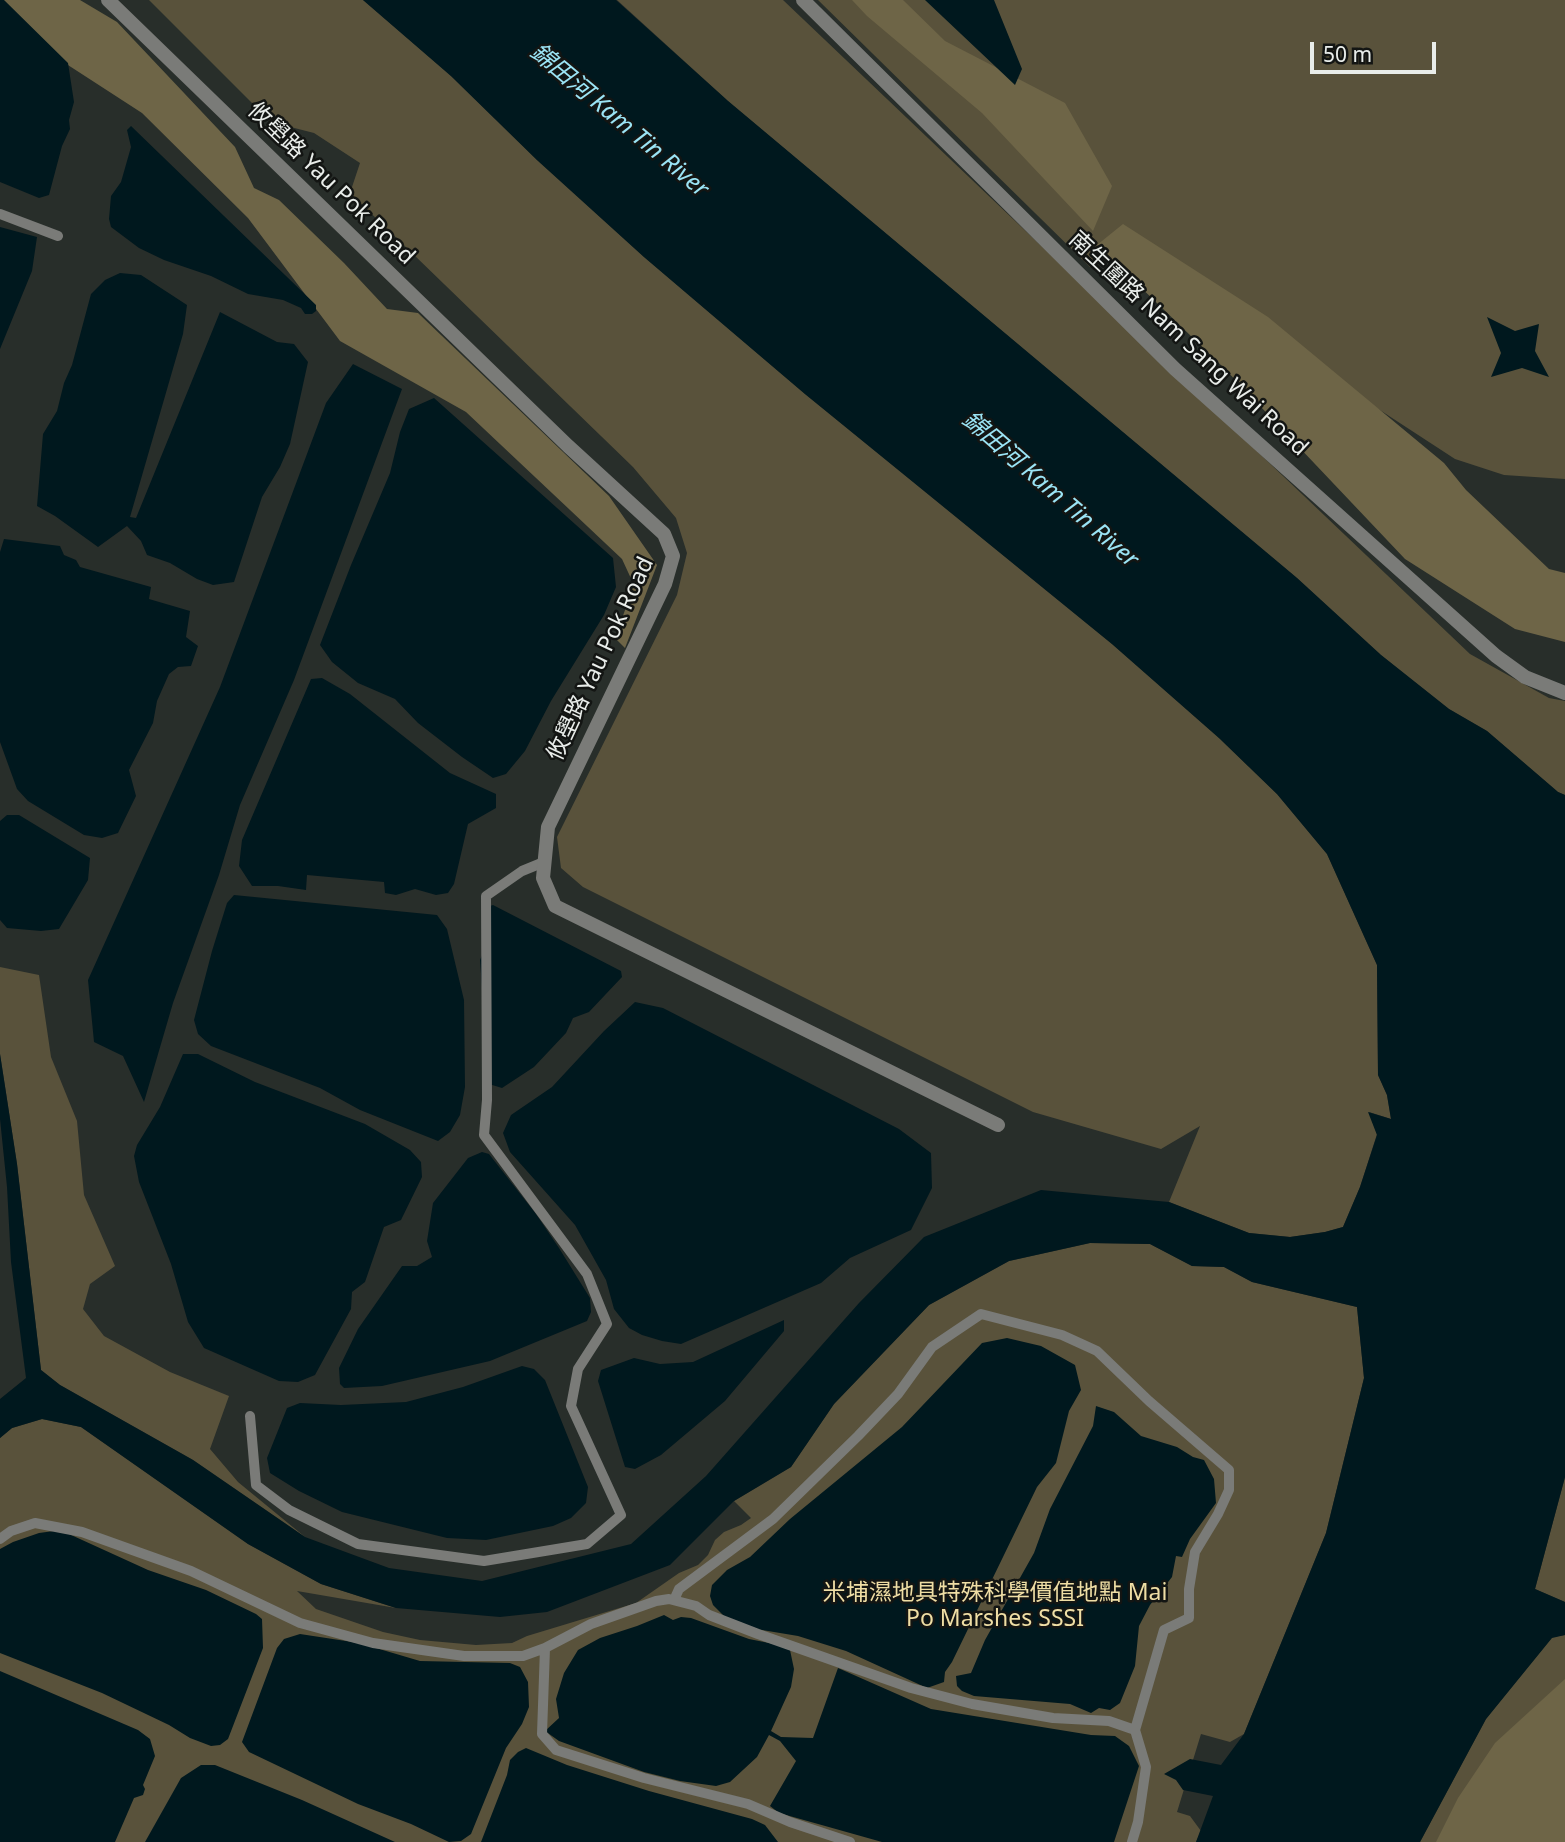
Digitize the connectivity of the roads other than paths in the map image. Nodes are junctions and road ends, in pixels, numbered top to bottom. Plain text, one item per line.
1 (108, 0) edge
2 (803, 0) edge
3 (0, 215) edge
4 (58, 236) dead end
5 (1565, 693) edge
6 (544, 862) junction
7 (998, 1125) dead end
8 (250, 1416) dead end
9 (0, 1539) edge
10 (674, 1600) junction
11 (545, 1648) junction
12 (1135, 1730) junction
13 (850, 1842) edge
14 (1132, 1842) edge

1 - 6 street, 攸壆路 Yau Pok Road
2 - 5 street, 南生圍路 Nam Sang Wai Road
3 - 4 lane
6 - 7 street, 攸壆路 Yau Pok Road
6 - 8 lane
9 - 11 lane
10 - 11 lane
10 - 12 lane
10 - 12 lane
11 - 13 lane
12 - 14 lane

